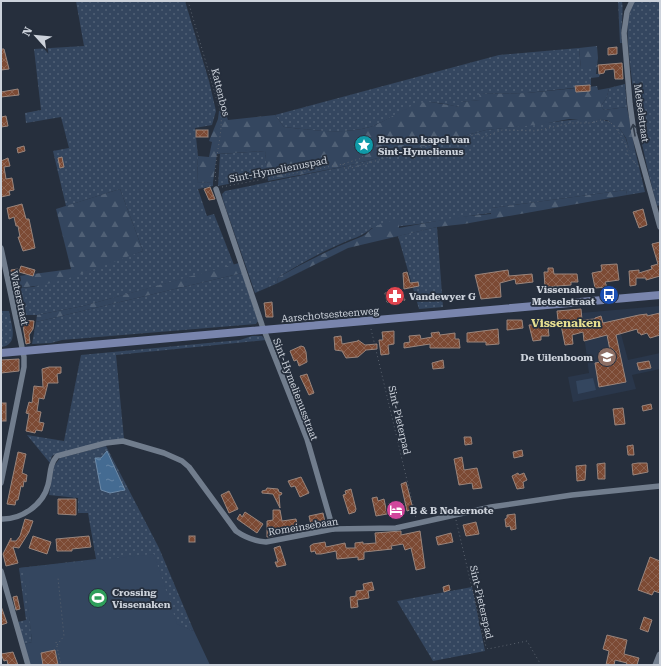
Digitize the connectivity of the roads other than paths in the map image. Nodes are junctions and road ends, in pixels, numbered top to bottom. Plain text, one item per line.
1 (632, 1) edge
2 (216, 189) road end
3 (660, 227) edge
4 (1, 248) edge
5 (660, 295) edge
6 (264, 330) junction
7 (22, 351) junction
8 (1, 353) edge
9 (1, 483) edge
10 (660, 486) edge
11 (1, 519) edge
12 (333, 529) junction
13 (1, 571) edge
14 (660, 655) edge
15 (28, 665) edge
16 (656, 665) edge

3 -> 1 street, Metselstraat
2 - 6 street, Sint-Hymelienusstraat
4 - 7 street, Waterstraat
5 - 6 main road, Aarschotsesteenweg
6 - 7 main road, Aarschotsesteenweg
6 - 12 street, Sint-Hymelienusstraat
7 - 8 main road, Aarschotsesteenweg
7 - 9 street, Waterstraat
10 - 12 street, Romeinsebaan
11 - 12 street, Romeinsebaan
13 - 15 street
14 - 16 street

